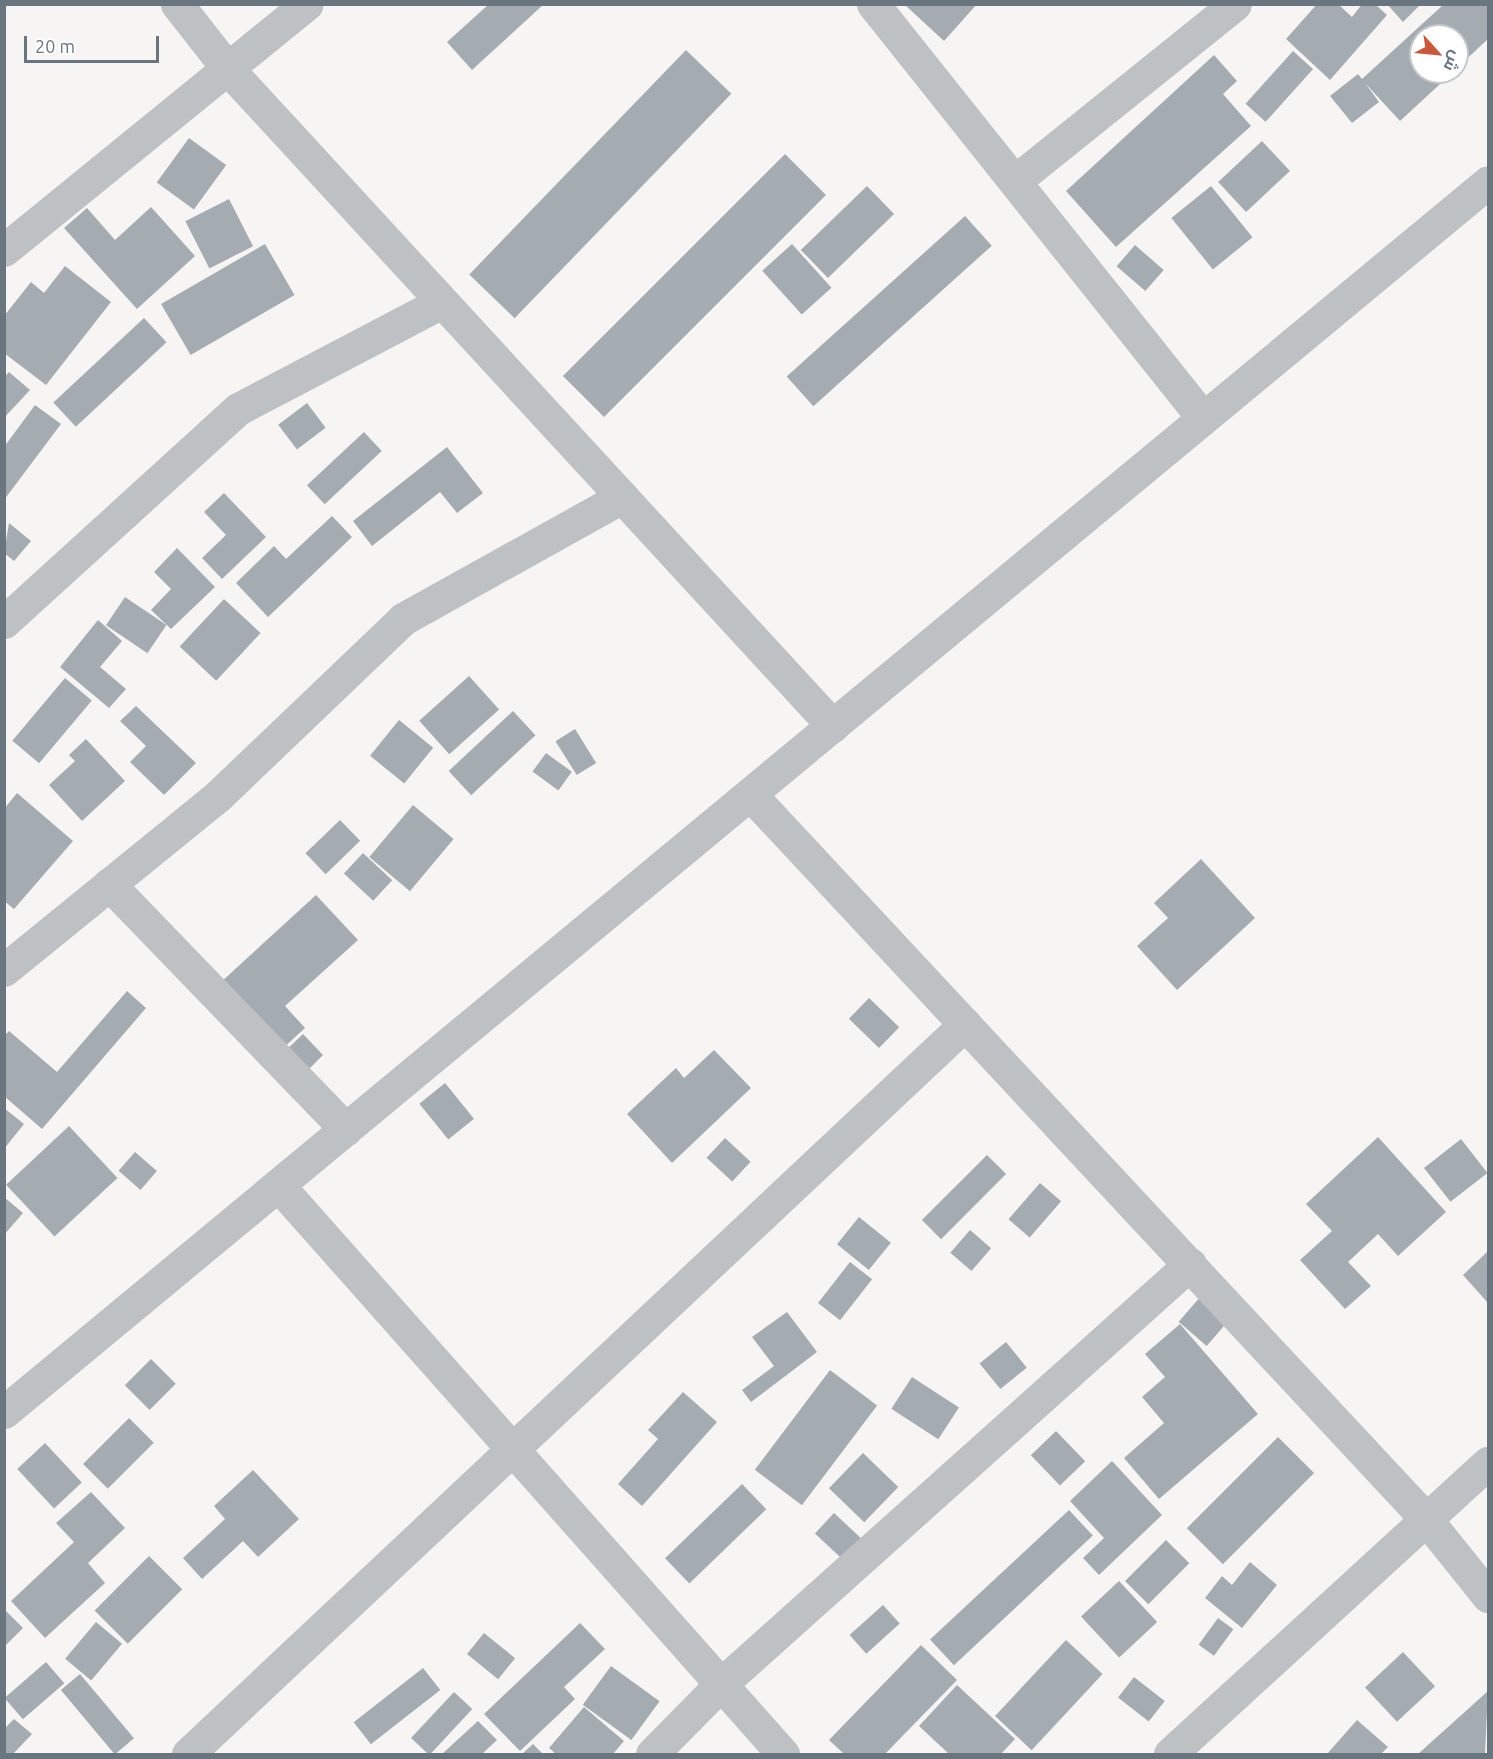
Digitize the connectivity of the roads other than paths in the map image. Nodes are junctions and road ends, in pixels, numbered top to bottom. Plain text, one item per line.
1 (177, 4) edge
2 (307, 4) edge
3 (873, 4) edge
4 (1235, 4) edge
5 (228, 69) junction
6 (1015, 181) junction
7 (1488, 182) edge
8 (4, 250) edge
9 (442, 302) junction
10 (1203, 418) junction
11 (622, 497) junction
12 (4, 622) edge
13 (832, 726) junction
14 (750, 794) junction
15 (109, 884) junction
16 (4, 970) edge
17 (965, 1024) junction
18 (346, 1129) junction
19 (278, 1185) junction
20 (1190, 1264) junction
21 (4, 1412) edge
22 (509, 1452) junction
23 (1488, 1463) edge
24 (1426, 1519) junction
25 (1488, 1596) edge
26 (720, 1685) junction
27 (188, 1755) edge
28 (652, 1755) edge
29 (783, 1755) edge
30 (1170, 1755) edge

1 - 5 street
2 - 5 street
3 - 6 street
4 - 6 street
5 - 8 street
5 - 9 street
6 - 10 street
7 - 10 street
9 - 11 street
9 - 12 street
10 - 13 street
11 - 13 street
11 - 15 street
13 - 14 street
14 - 17 street
14 - 18 street
15 - 16 street
15 - 18 street
17 - 20 street
17 - 22 street
18 - 19 street
19 - 21 street
19 - 22 street
20 - 24 street
20 - 26 street
22 - 26 street
22 - 27 street
23 - 24 street
24 - 25 street
24 - 30 street
26 - 28 street
26 - 29 street

